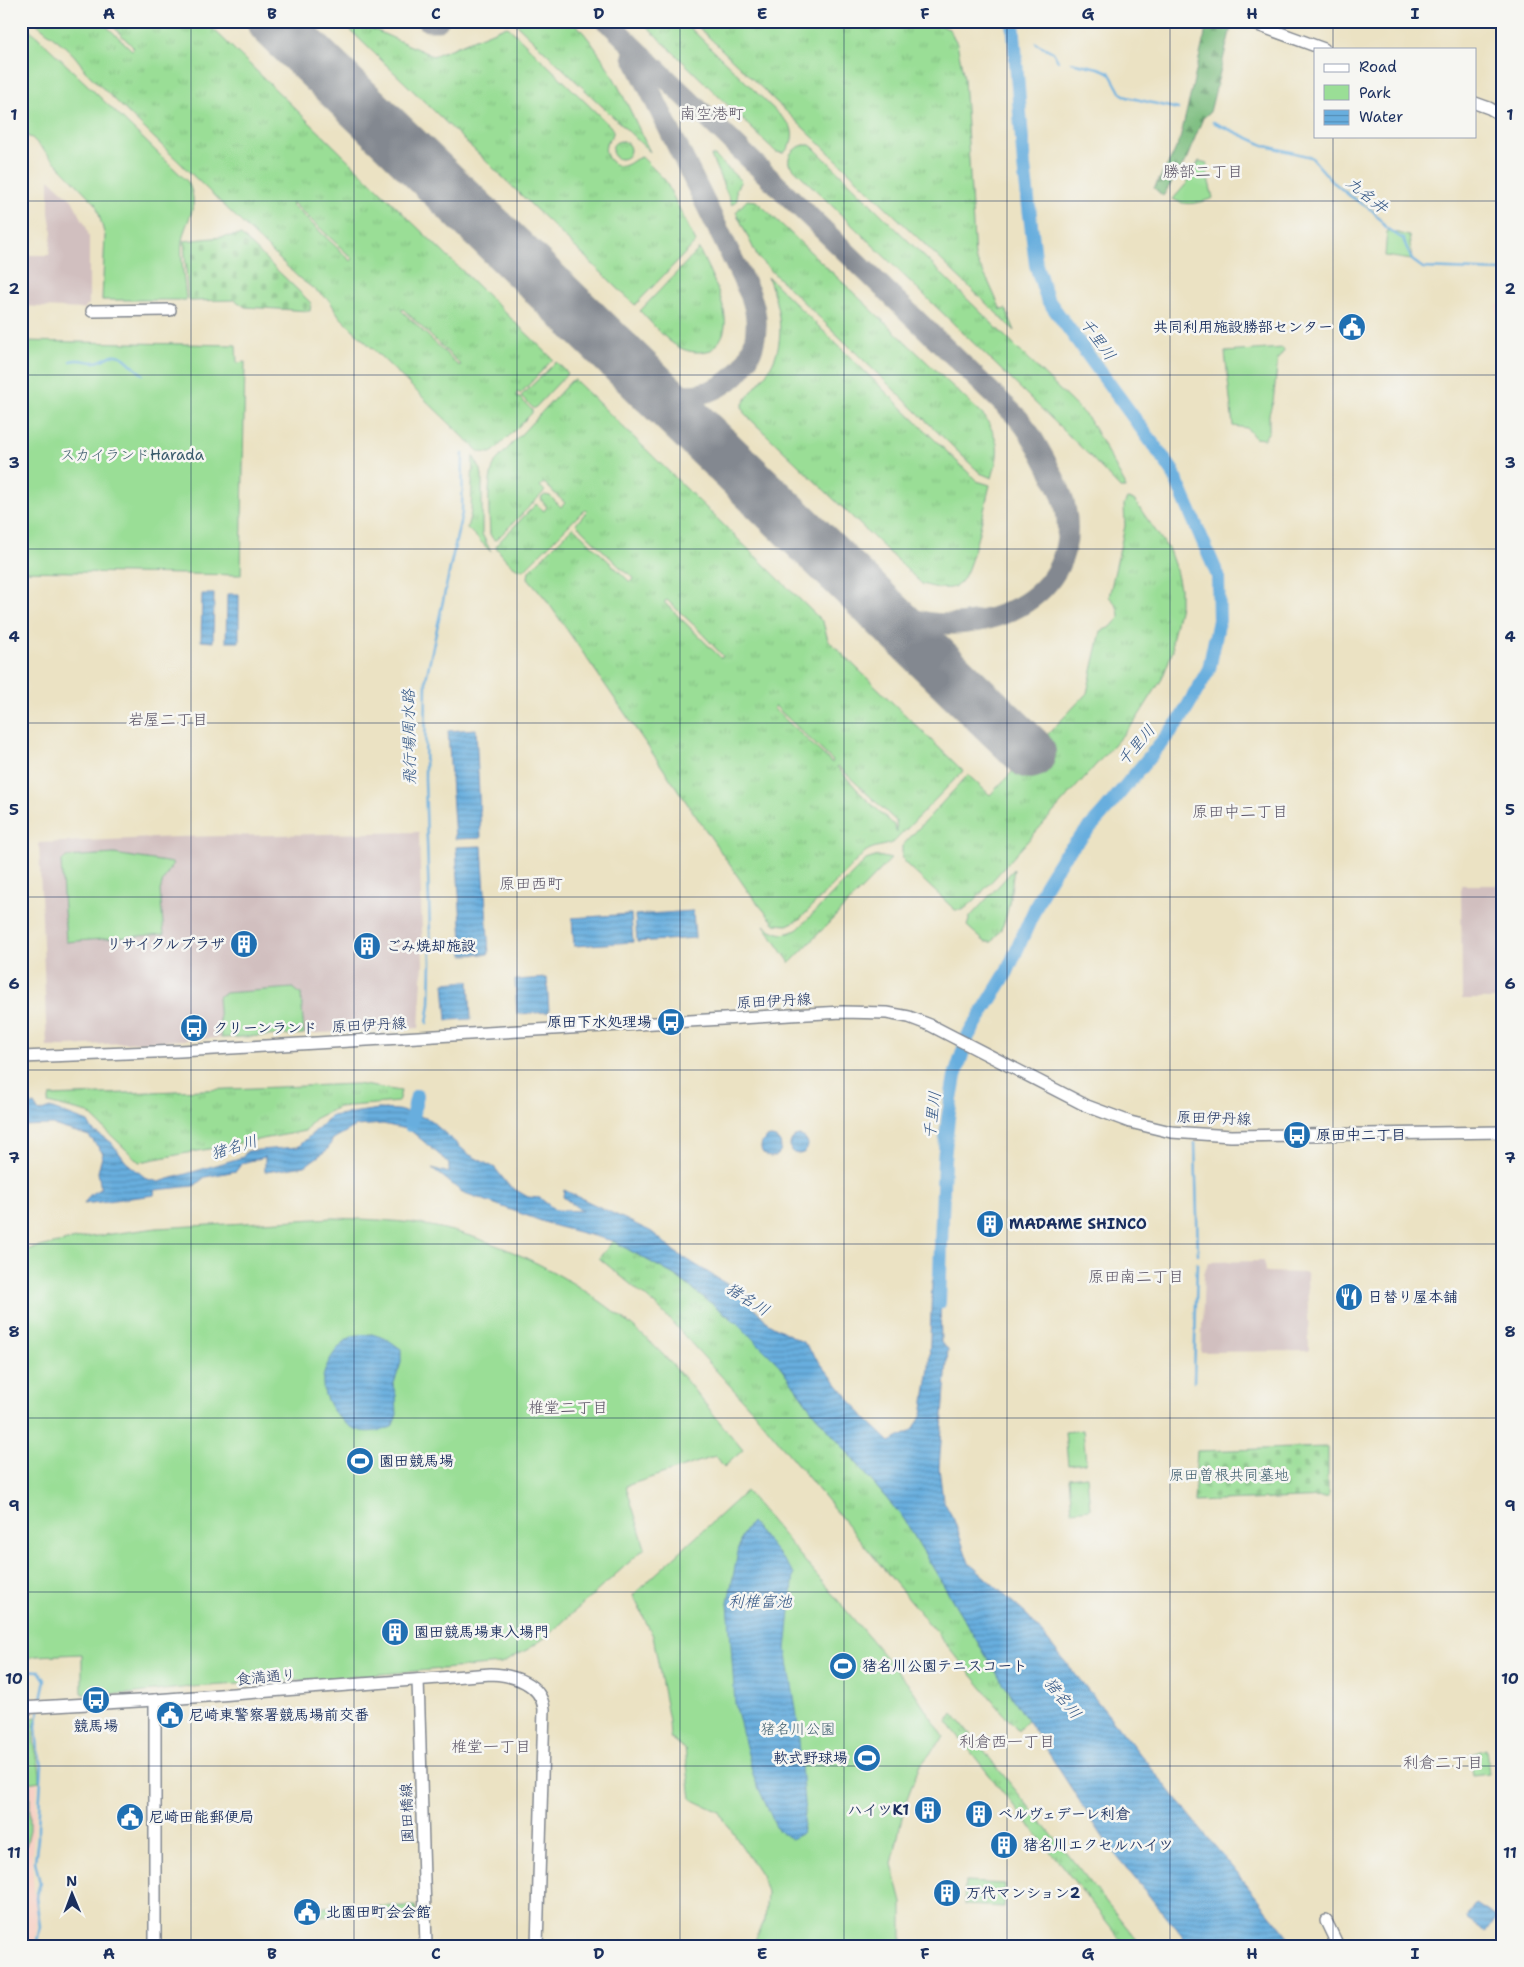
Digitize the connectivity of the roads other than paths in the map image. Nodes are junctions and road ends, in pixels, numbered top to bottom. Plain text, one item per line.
1 (1248, 21) edge
2 (1321, 48) edge
3 (1476, 103) edge
4 (1503, 116) edge
5 (170, 310) dead end
6 (92, 311) dead end
7 (24, 1057) edge
8 (1503, 1132) edge
9 (418, 1680) junction
10 (155, 1700) junction
11 (21, 1708) edge
12 (1326, 1920) dead end
13 (156, 1946) edge
14 (426, 1946) edge
15 (537, 1946) edge
16 (1338, 1946) edge

1 - 2 street
3 - 4 street
5 - 6 street
7 - 8 street, 原田伊丹線
9 - 10 street, 食満通り
9 - 14 street, 園田橋線
9 - 15 street, 食満通り
10 - 11 street, 食満通り
10 - 13 street
12 - 16 street

